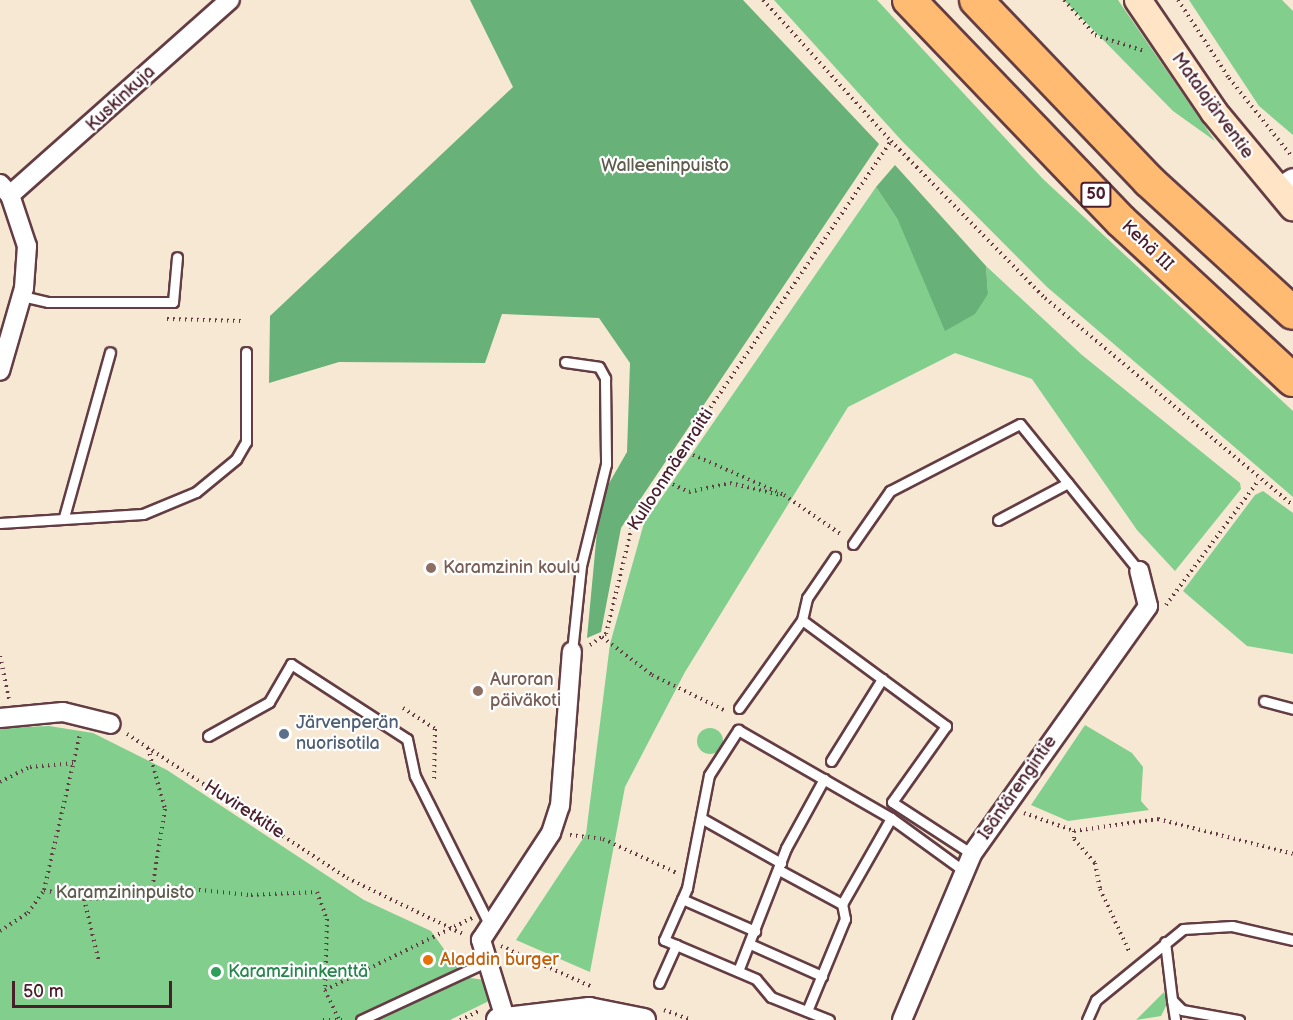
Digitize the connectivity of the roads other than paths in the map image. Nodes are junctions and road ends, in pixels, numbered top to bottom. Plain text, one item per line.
1 (230, 0) edge
2 (909, 0) edge
3 (976, 0) edge
4 (1138, 0) edge
5 (5, 190) edge
6 (1287, 191) edge
7 (177, 257) dead end
8 (22, 296) junction
9 (1293, 313) edge
10 (110, 352) dead end
11 (246, 352) dead end
12 (565, 362) dead end
13 (0, 371) edge
14 (1293, 380) edge
15 (1068, 483) junction
16 (64, 517) junction
17 (998, 520) dead end
18 (0, 523) edge
19 (854, 544) road end
20 (835, 557) dead end
21 (1139, 571) joint
22 (802, 620) junction
23 (572, 651) joint
24 (882, 679) junction
25 (1264, 701) dead end
26 (739, 708) road end
27 (1293, 709) edge
28 (6, 718) edge
29 (111, 724) road end
30 (208, 736) dead end
31 (831, 761) dead end
32 (824, 779) junction
33 (701, 818) junction
34 (891, 818) junction
35 (972, 854) junction
36 (780, 867) junction
37 (964, 871) junction
38 (682, 899) junction
39 (842, 904) junction
40 (484, 926) junction
41 (755, 931) junction
42 (1293, 940) edge
43 (1165, 942) junction
44 (750, 944) junction
45 (676, 945) junction
46 (486, 962) junction
47 (738, 971) junction
48 (822, 976) junction
49 (659, 983) dead end
50 (1172, 1000) junction
51 (807, 1011) junction
52 (502, 1019) edge
53 (361, 1020) edge
54 (644, 1020) edge
55 (829, 1020) edge
56 (902, 1020) edge
57 (1087, 1020) edge
58 (1175, 1020) edge
59 (1239, 1020) edge

1 - 5 street, Kuskinkuja
2 - 14 highway, Kehä III / 50
3 - 9 highway, 50
4 - 6 main road, Matalajärventie
5 - 8 street
7 - 8 lane
8 - 13 street
10 - 16 lane
11 - 16 lane
12 - 23 lane
15 - 17 lane
15 - 19 lane
15 - 21 lane
16 - 18 lane
20 - 22 lane
21 - 35 street, Isäntärengintie
22 - 24 lane
22 - 26 lane
23 - 40 street
24 - 31 lane
24 - 35 lane
25 - 27 lane
28 - 29 street
30 - 40 lane
32 - 33 lane
32 - 34 lane
32 - 36 lane
33 - 36 lane
33 - 38 lane
34 - 37 lane
34 - 39 lane
35 - 37 street, Isäntärengintie
36 - 39 lane
36 - 41 lane
37 - 56 street, Isäntärengintie
38 - 41 lane
38 - 45 lane
39 - 48 lane
40 - 46 street
41 - 44 lane
42 - 43 lane
43 - 50 lane
43 - 57 lane
44 - 47 lane
44 - 48 lane
45 - 47 lane
45 - 49 lane
46 - 52 street
46 - 53 lane
47 - 51 lane
48 - 51 lane
50 - 58 lane
50 - 59 lane
51 - 55 lane
52 - 54 street

